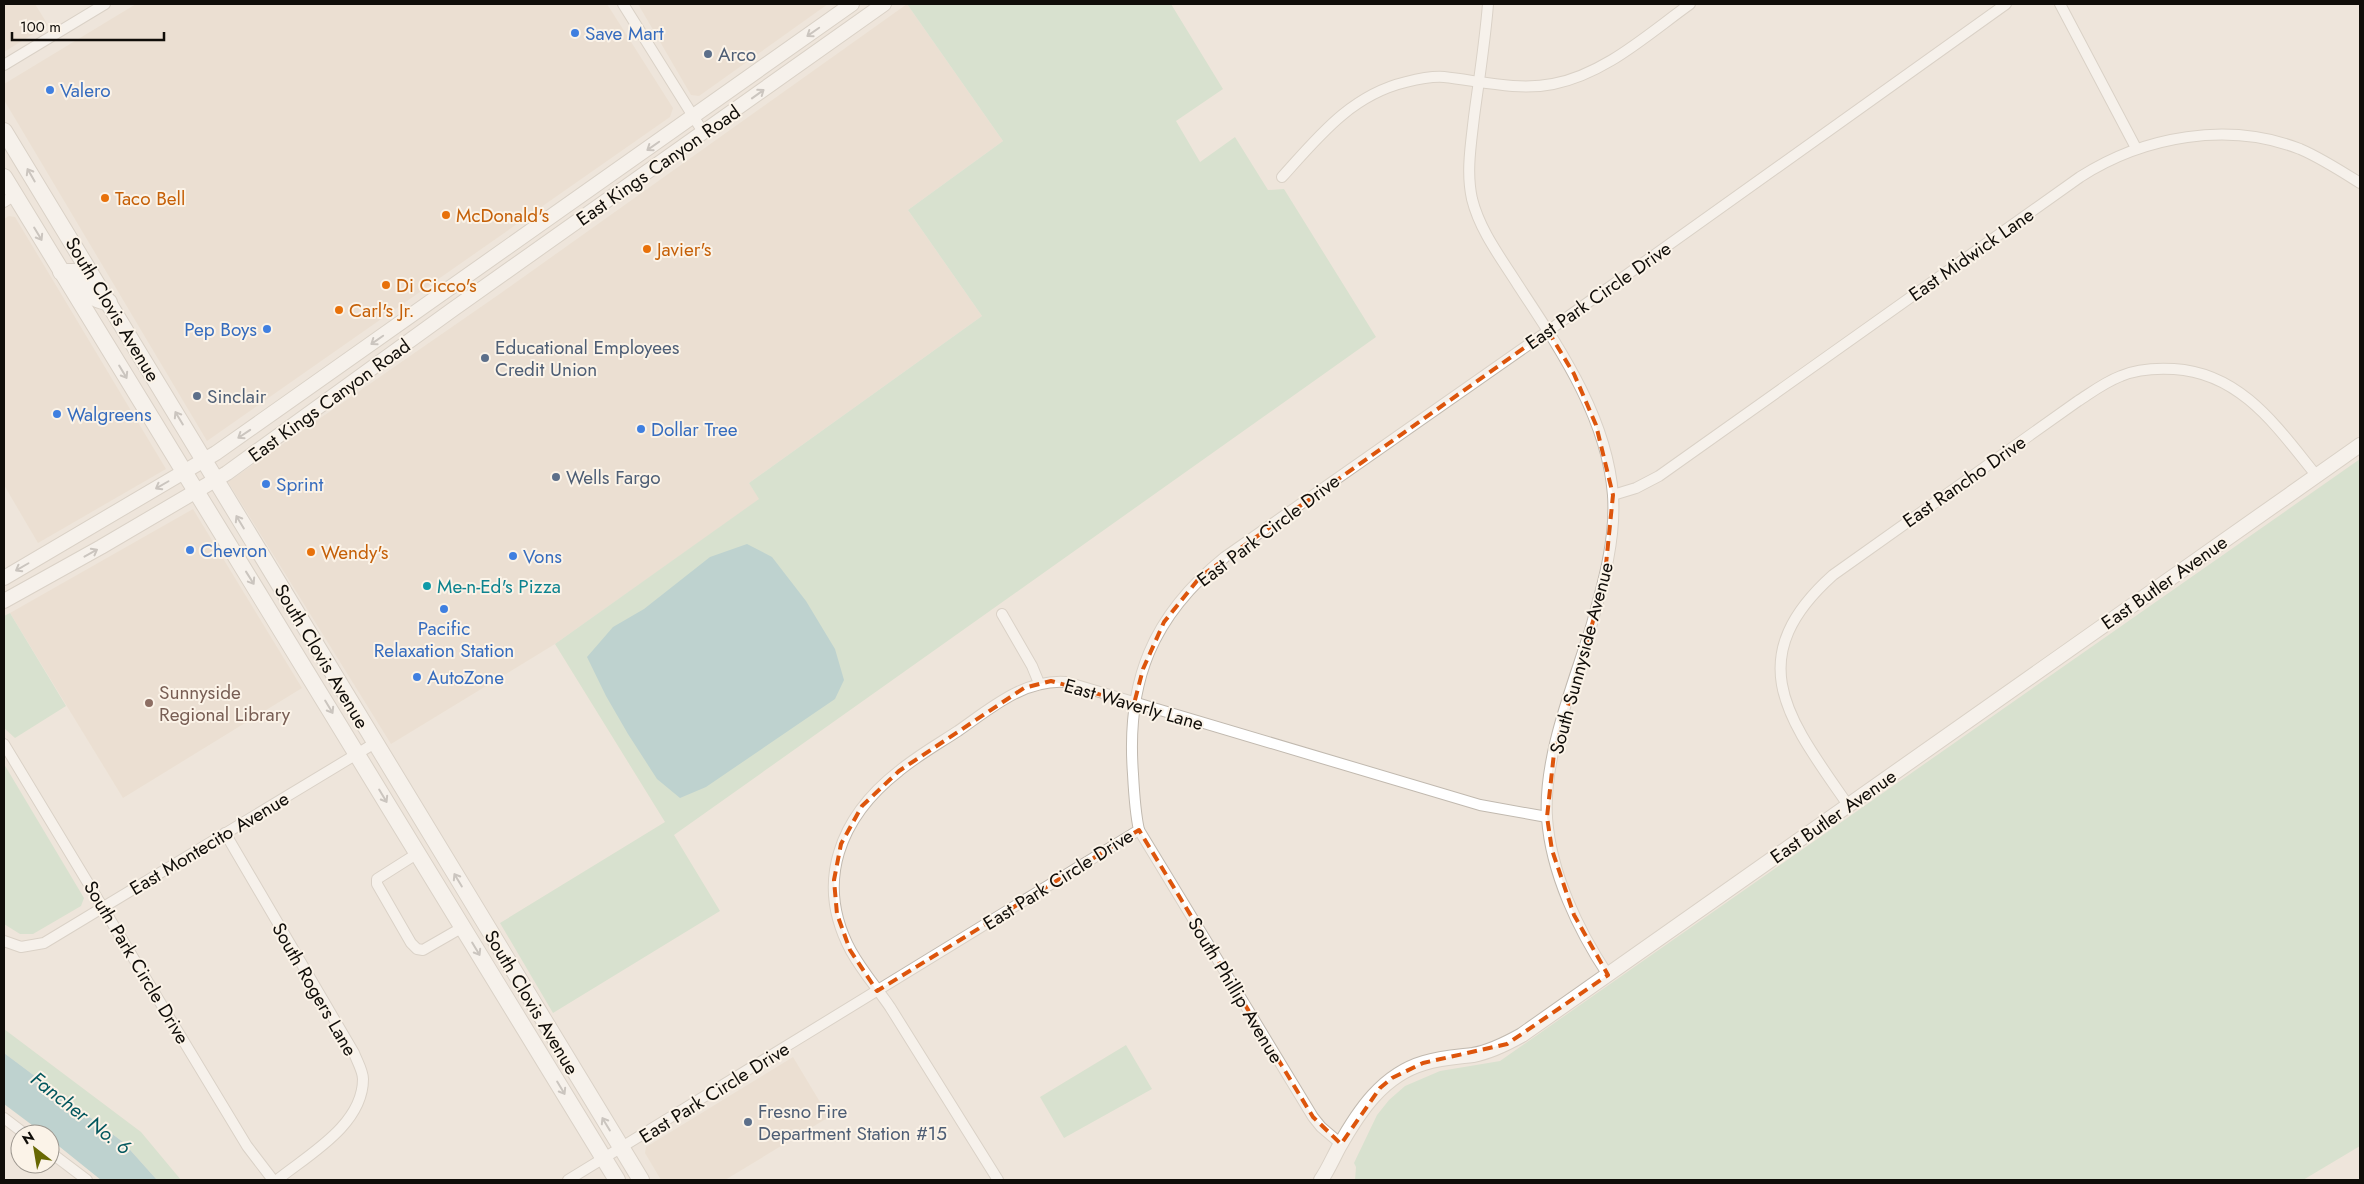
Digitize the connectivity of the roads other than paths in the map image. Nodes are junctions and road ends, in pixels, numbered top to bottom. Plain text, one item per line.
1 (104, 4) edge
2 (623, 4) edge
3 (852, 4) edge
4 (884, 4) edge
5 (1488, 4) edge
6 (2006, 4) edge
7 (2060, 4) edge
8 (1686, 5) edge
9 (4, 65) edge
10 (1479, 81) junction
11 (693, 118) junction
12 (4, 130) edge
13 (703, 132) junction
14 (2136, 148) junction
15 (4, 177) edge
16 (1282, 177) dead end
17 (2360, 183) edge
18 (9, 199) edge
19 (527, 235) junction
20 (72, 241) junction
21 (61, 272) junction
22 (109, 302) junction
23 (440, 319) junction
24 (1548, 331) junction
25 (2360, 445) edge
26 (204, 460) junction
27 (184, 473) junction
28 (2316, 475) junction
29 (215, 480) junction
30 (196, 492) junction
31 (1612, 495) junction
32 (4, 578) edge
33 (4, 601) edge
34 (1002, 614) dead end
35 (1039, 683) junction
36 (1134, 704) junction
37 (375, 743) junction
38 (4, 744) edge
39 (357, 754) junction
40 (1848, 805) junction
41 (1547, 817) junction
42 (1139, 830) junction
43 (225, 833) junction
44 (418, 853) junction
45 (104, 907) junction
46 (462, 927) junction
47 (4, 941) edge
48 (1608, 975) junction
49 (877, 991) junction
50 (1341, 1144) junction
51 (621, 1149) junction
52 (604, 1159) junction
53 (60, 1160) edge
54 (87, 1180) edge
55 (275, 1180) edge
56 (568, 1180) edge
57 (617, 1180) edge
58 (640, 1180) edge
59 (998, 1180) edge
60 (1321, 1180) edge

1 - 9 street
2 - 11 street
3 -> 11 main road, East Kings Canyon Road
13 -> 4 main road, East Kings Canyon Road
5 - 10 street, South Sunnyside Avenue
6 - 24 street, East Park Circle Drive
7 - 14 street
8 - 10 street
10 - 16 street
10 - 24 street, South Sunnyside Avenue
11 - 13 street
11 -> 19 main road, East Kings Canyon Road
20 -> 12 main road, South Clovis Avenue
13 - 23 main road, East Kings Canyon Road
14 - 17 street, East Midwick Lane
14 - 31 street, East Midwick Lane
15 - 18 main road, South Clovis Avenue
18 - 20 main road
18 -> 21 main road, South Clovis Avenue
19 - 23 main road
19 -> 26 main road, East Kings Canyon Road
20 - 22 main road, South Clovis Avenue
21 - 22 main road
21 -> 27 main road, South Clovis Avenue
26 -> 22 main road, South Clovis Avenue
23 - 29 main road, East Kings Canyon Road
24 - 31 street, South Sunnyside Avenue
24 - 36 street, East Park Circle Drive
25 - 28 main road, East Butler Avenue
26 - 27 main road, East Kings Canyon Road
26 - 29 main road, South Clovis Avenue
27 - 30 main road, South Clovis Avenue
27 -> 32 main road, East Kings Canyon Road
28 - 40 main road, East Butler Avenue
28 - 40 street, East Rancho Drive
29 - 30 main road, East Kings Canyon Road
37 -> 29 main road, South Clovis Avenue
33 -> 30 main road, East Kings Canyon Road
30 -> 39 main road, South Clovis Avenue
31 - 41 street, South Sunnyside Avenue
34 - 35 street
35 - 36 street, East Waverly Lane
35 - 49 street, East Waverly Lane
36 - 41 street, East Waverly Lane
36 - 42 street, East Park Circle Drive
37 - 39 street, East Montecito Avenue
51 -> 37 main road, South Clovis Avenue
38 - 45 street, South Park Circle Drive
39 - 43 street, East Montecito Avenue
39 -> 44 main road, South Clovis Avenue
40 - 48 main road, East Butler Avenue
41 - 48 street, South Sunnyside Avenue
42 - 49 street, East Park Circle Drive
42 - 50 street, South Phillip Avenue
43 - 45 street, East Montecito Avenue
43 - 55 street, South Rogers Lane
44 - 46 main road, South Clovis Avenue
44 - 46 street
45 - 47 street, East Montecito Avenue
45 - 55 street, South Park Circle Drive
46 -> 52 main road, South Clovis Avenue
48 - 50 main road, East Butler Avenue
49 - 51 street, East Park Circle Drive
49 - 59 street, East Waverly Lane
50 - 60 main road, East Butler Avenue
51 - 52 street, East Park Circle Drive
51 - 58 main road, South Clovis Avenue
52 - 56 street, East Park Circle Drive
52 - 57 main road, South Clovis Avenue
53 - 54 street

